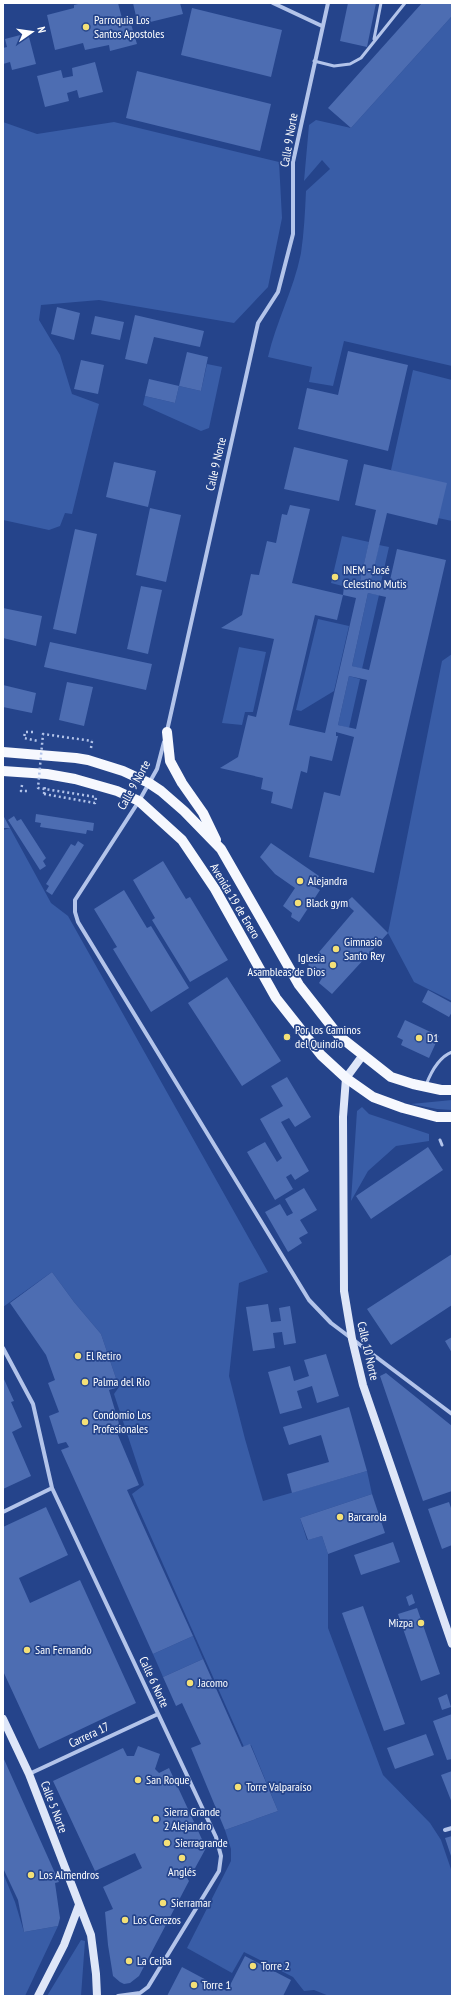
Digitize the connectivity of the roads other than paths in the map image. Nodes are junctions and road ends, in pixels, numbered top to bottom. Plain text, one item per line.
1 (273, 3) edge
2 (328, 3) edge
3 (381, 3) edge
4 (405, 3) edge
5 (322, 26) junction
6 (374, 40) junction
7 (314, 61) junction
8 (167, 732) junction
9 (3, 752) edge
10 (3, 771) edge
11 (149, 783) junction
12 (139, 801) junction
13 (220, 849) junction
14 (452, 1052) edge
15 (363, 1055) junction
16 (346, 1078) junction
17 (425, 1087) junction
18 (452, 1090) edge
19 (452, 1117) edge
20 (440, 1140) dead end
21 (442, 1145) dead end
22 (352, 1339) junction
23 (3, 1348) edge
24 (452, 1414) edge
25 (52, 1488) junction
26 (3, 1512) edge
27 (452, 1644) edge
28 (158, 1714) junction
29 (3, 1719) edge
30 (29, 1774) junction
31 (452, 1828) edge
32 (445, 1830) dead end
33 (79, 1905) junction
34 (38, 1996) edge
35 (96, 1996) edge
36 (118, 1996) edge

1 - 5 street
2 - 5 street, Calle 9 Norte
3 - 6 lane
4 - 6 lane
5 - 7 street, Calle 9 Norte
6 - 7 lane
7 - 8 street, Calle 9 Norte
8 - 11 street, Calle 9 Norte
8 - 13 main road
9 - 11 main road, Avenida 19 de Enero
10 - 12 main road, Avenida 19 de Enero
11 - 12 street, Calle 9 Norte
11 - 13 main road, Avenida 19 de Enero
12 - 16 main road, Avenida 19 de Enero
12 - 22 street, Calle 9 Norte
13 - 15 main road, Avenida 19 de Enero
14 - 17 lane
15 - 16 street
15 - 17 main road, Avenida 19 de Enero
16 - 19 main road, Avenida 19 de Enero
16 - 22 street, Calle 10 Norte
17 - 18 main road, Avenida 19 de Enero
20 - 21 lane
22 - 24 street
22 - 27 street, Calle 10 Norte
23 - 25 street, Calle 6 Norte
25 - 26 street
25 - 28 street, Calle 6 Norte
28 - 30 street, Carrera 17
28 - 36 street, Calle 6 Norte
29 - 30 street, Calle 5 Norte
30 - 33 street, Calle 5 Norte
31 - 32 street
33 - 34 street
33 - 35 street, Calle 5 Norte

